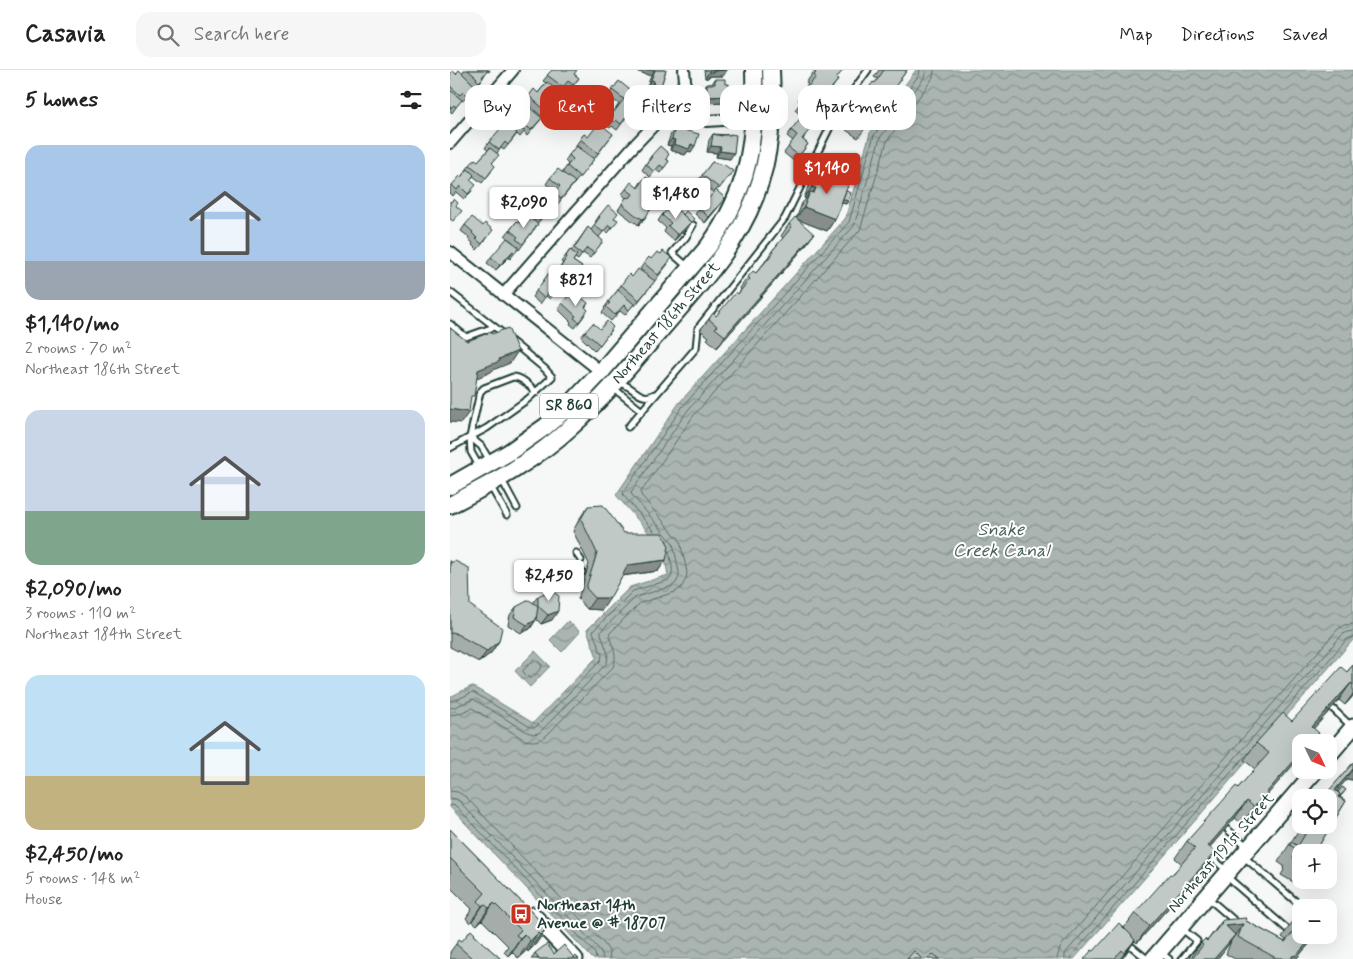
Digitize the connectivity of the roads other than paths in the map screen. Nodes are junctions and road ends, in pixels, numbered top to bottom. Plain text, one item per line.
1 (514, 70) edge
2 (684, 70) edge
3 (754, 70) edge
4 (771, 70) edge
5 (868, 70) edge
6 (683, 85) edge
7 (754, 85) edge
8 (649, 130) edge
9 (753, 130) edge
10 (450, 143) edge
11 (693, 225) edge
12 (450, 252) edge
13 (691, 269) junction
14 (450, 292) edge
15 (503, 295) junction
16 (450, 324) edge
17 (494, 327) junction
18 (601, 372) junction
19 (615, 383) junction
20 (660, 391) junction
21 (536, 392) junction
22 (642, 412) junction
23 (628, 427) dead end
24 (470, 435) junction
25 (450, 448) edge
26 (486, 466) junction
27 (495, 481) junction
28 (450, 486) edge
29 (450, 505) edge
30 (517, 508) dead end
31 (507, 515) dead end
32 (576, 553) dead end
33 (581, 560) dead end
34 (582, 572) dead end
35 (561, 575) dead end
36 (1333, 710) edge
37 (1353, 727) edge
38 (1338, 741) edge
39 (1308, 779) edge
40 (1228, 830) edge
41 (1246, 852) junction
42 (1208, 854) edge
43 (1226, 874) junction
44 (1207, 897) junction
45 (1294, 899) edge
46 (524, 906) edge
47 (1239, 925) edge
48 (1181, 927) junction
49 (1287, 929) dead end
50 (1123, 939) edge
51 (1157, 957) edge
52 (575, 959) edge
53 (1182, 959) edge

1 - 10 street
2 - 6 street
3 - 7 main road, Northeast 186th Street / SR 860
4 - 19 main road, Northeast 186th Street / SR 860
5 - 20 lane
8 - 15 street
9 - 13 main road, Northeast 186th Street / SR 860
11 - 13 lane
12 - 15 street
13 - 18 main road, Northeast 186th Street / SR 860
14 - 17 lane
15 - 18 street
16 - 17 lane
17 - 21 lane
18 - 19 street
18 - 26 main road, Northeast 186th Street / SR 860
19 - 20 lane
19 - 22 lane
19 - 27 main road, Northeast 186th Street / SR 860
20 - 22 lane
21 - 24 lane
21 - 24 lane
22 - 23 lane
24 - 25 lane
24 - 26 lane
24 - 26 lane
26 - 27 main road
26 - 28 main road, Northeast 186th Street / SR 860
27 - 29 main road, Northeast 186th Street / SR 860
27 - 30 lane
27 - 31 lane
32 - 33 lane
34 - 35 lane
36 - 37 lane
37 - 38 street
39 - 41 street, Northeast 191st Street
40 - 41 lane
41 - 43 street, Northeast 191st Street
41 - 45 lane
42 - 43 lane
43 - 44 street, Northeast 191st Street
43 - 49 lane
44 - 47 lane
44 - 48 street, Northeast 191st Street
46 - 52 street
48 - 51 street, Northeast 191st Street
48 - 53 lane
50 - 51 lane

